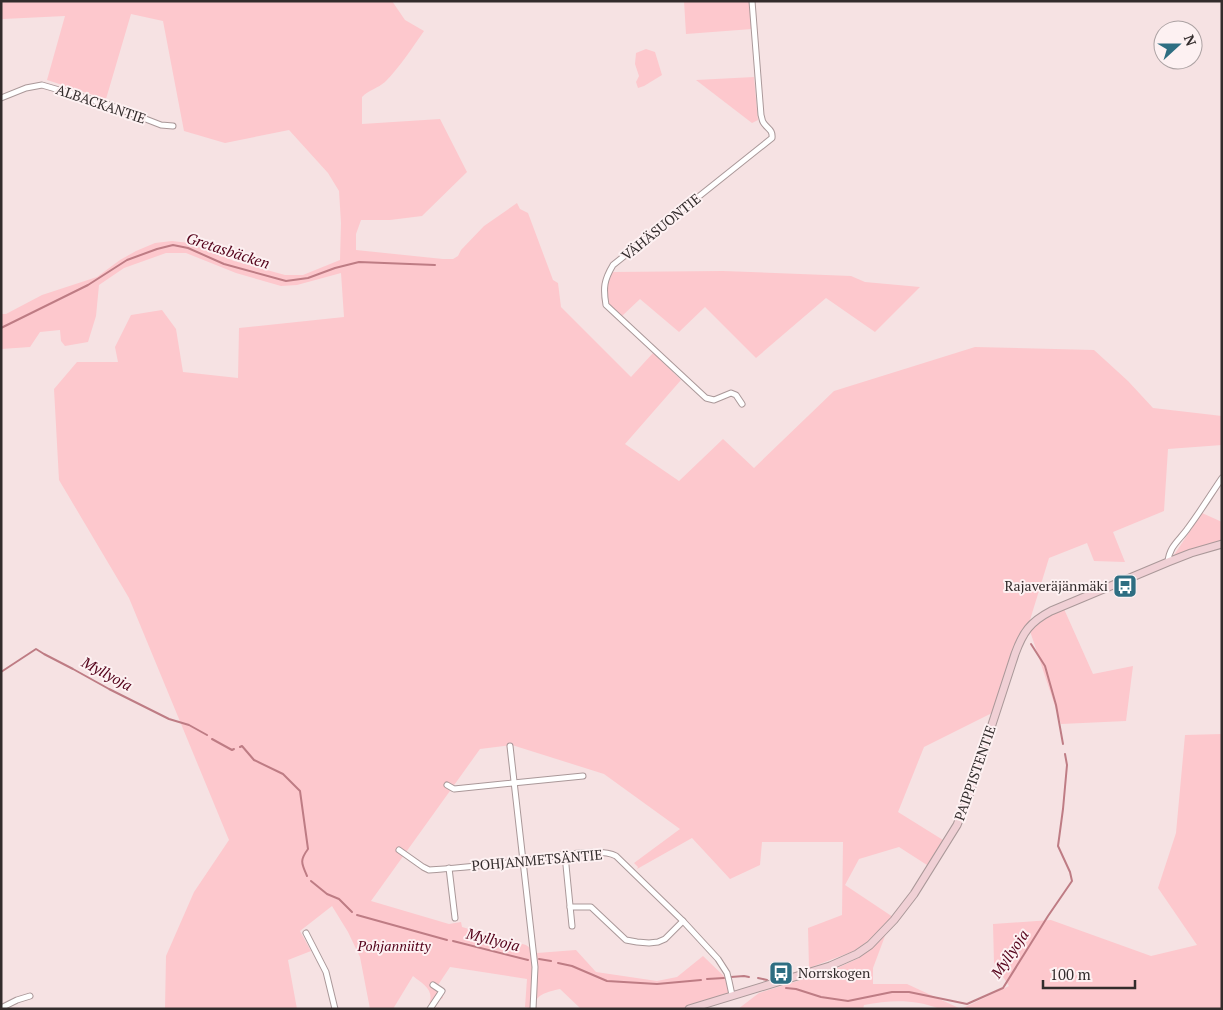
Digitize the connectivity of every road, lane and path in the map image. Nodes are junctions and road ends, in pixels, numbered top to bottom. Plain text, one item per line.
1 (752, 1) edge
2 (1, 98) edge
3 (173, 126) dead end
4 (742, 404) dead end
5 (1222, 478) edge
6 (1222, 544) edge
7 (1168, 562) junction
8 (510, 746) dead end
9 (583, 776) dead end
10 (514, 783) junction
11 (447, 785) dead end
12 (398, 850) dead end
13 (565, 855) junction
14 (522, 861) junction
15 (449, 868) junction
16 (570, 906) junction
17 (455, 918) dead end
18 (683, 922) junction
19 (572, 926) dead end
20 (306, 933) dead end
21 (433, 985) dead end
22 (732, 995) junction
23 (30, 996) dead end
24 (1, 1008) edge
25 (335, 1009) edge
26 (430, 1009) edge
27 (533, 1009) edge
28 (688, 1009) edge

1 - 4 street, VÄHÄSUONTIE
2 - 3 street, ALBACKANTIE
5 - 7 street
6 - 7 street, PAIPPISTENTIE
7 - 22 street, PAIPPISTENTIE
8 - 10 street
9 - 10 street
10 - 11 street
10 - 14 street
12 - 15 street, POHJANMETSÄNTIE
13 - 14 street, POHJANMETSÄNTIE
13 - 16 street
13 - 18 street, POHJANMETSÄNTIE
14 - 15 street, POHJANMETSÄNTIE
14 - 27 street
15 - 17 street
16 - 18 street
16 - 19 street
18 - 22 street, POHJANMETSÄNTIE
20 - 25 street
21 - 26 street
22 - 28 street, PAIPPISTENTIE
23 - 24 street

